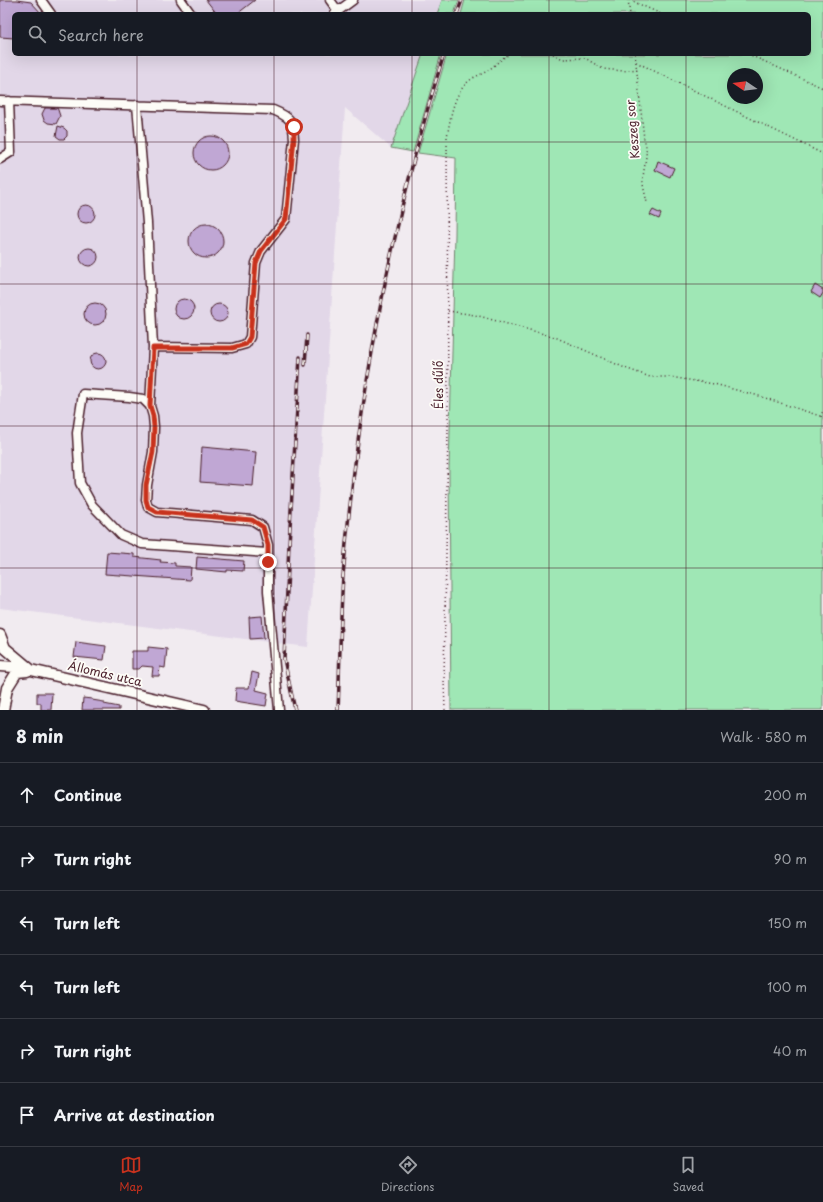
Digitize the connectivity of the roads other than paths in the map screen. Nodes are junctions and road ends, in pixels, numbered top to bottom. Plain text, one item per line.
1 (41, 0) edge
2 (181, 0) edge
3 (330, 0) edge
4 (353, 0) edge
5 (50, 12) edge
6 (190, 12) edge
7 (336, 12) edge
8 (337, 12) edge
9 (0, 101) edge
10 (9, 101) junction
11 (137, 105) junction
12 (0, 159) edge
13 (153, 348) junction
14 (150, 406) junction
15 (268, 553) junction
16 (0, 635) edge
17 (0, 666) edge
18 (31, 670) junction
19 (1, 709) edge
20 (204, 710) edge
21 (279, 710) edge

1 - 5 street
2 - 6 street
3 - 7 street
4 - 8 street
9 - 10 street
10 - 11 street
10 - 12 street
11 - 13 street
11 - 13 street
13 - 14 street
14 - 15 street
14 - 15 street
15 - 21 street
16 - 18 main road
17 - 18 main road, Állomás utca
18 - 19 main road
18 - 20 main road, Állomás utca

